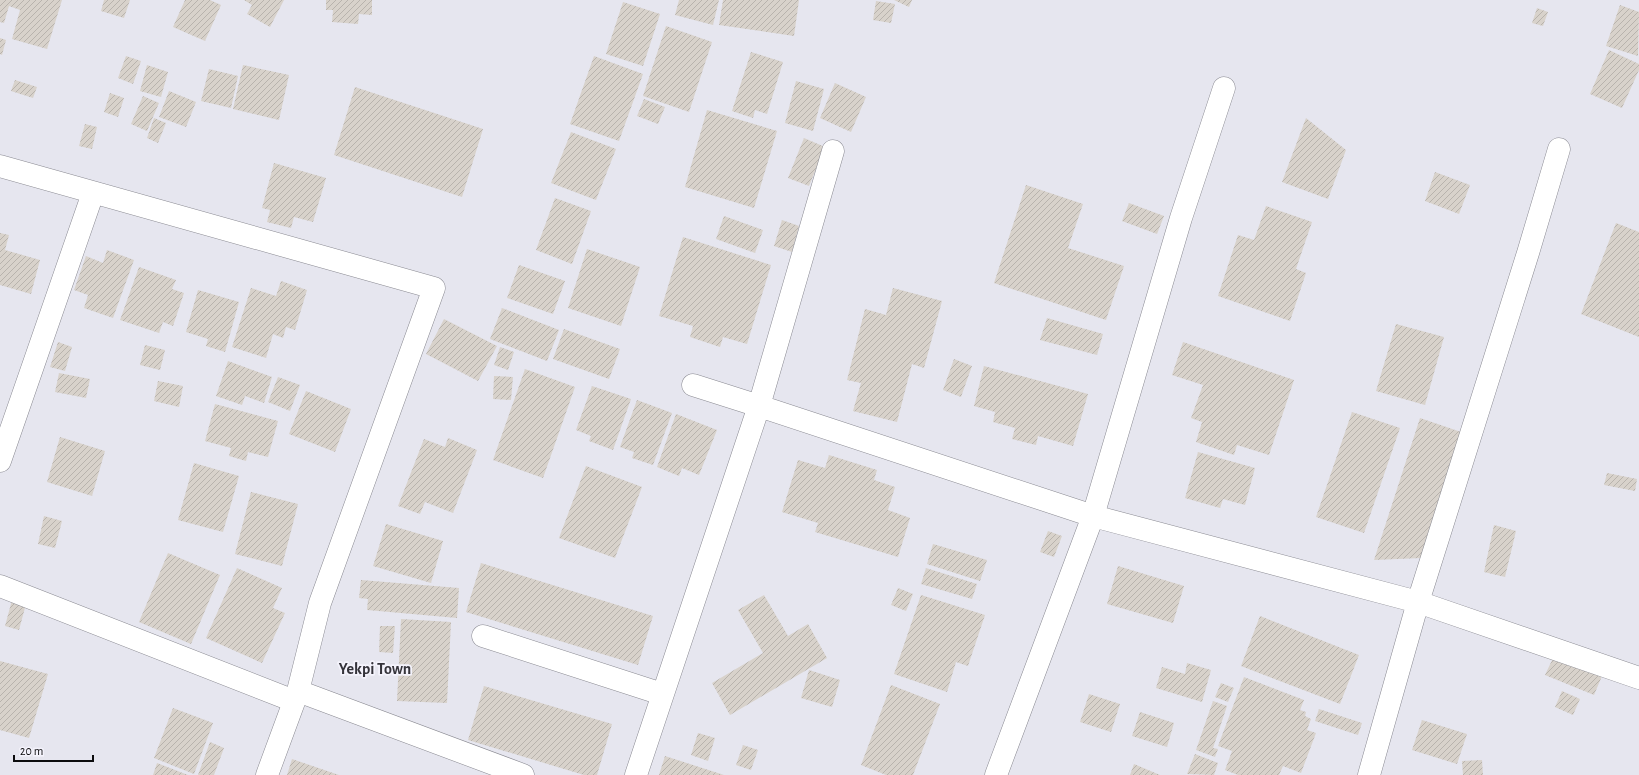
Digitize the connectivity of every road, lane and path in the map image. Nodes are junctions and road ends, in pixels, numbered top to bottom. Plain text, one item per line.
1 (1224, 88) dead end
2 (1559, 149) dead end
3 (833, 151) dead end
4 (0, 166) edge
5 (93, 193) junction
6 (693, 385) dead end
7 (759, 406) junction
8 (0, 462) edge
9 (1093, 516) junction
10 (0, 586) edge
11 (1418, 602) junction
12 (483, 636) dead end
13 (1639, 678) edge
14 (662, 694) junction
15 (296, 696) junction
16 (267, 775) edge
17 (523, 775) edge
18 (636, 775) edge
19 (996, 775) edge
20 (1369, 775) edge

1 - 9 street
2 - 11 street
3 - 7 street
4 - 5 street
5 - 8 street
5 - 15 street
6 - 7 street
7 - 9 street
7 - 14 street
9 - 11 street
9 - 19 street
10 - 15 street
11 - 13 street
11 - 20 street
12 - 14 street
14 - 18 street
15 - 16 street
15 - 17 street

